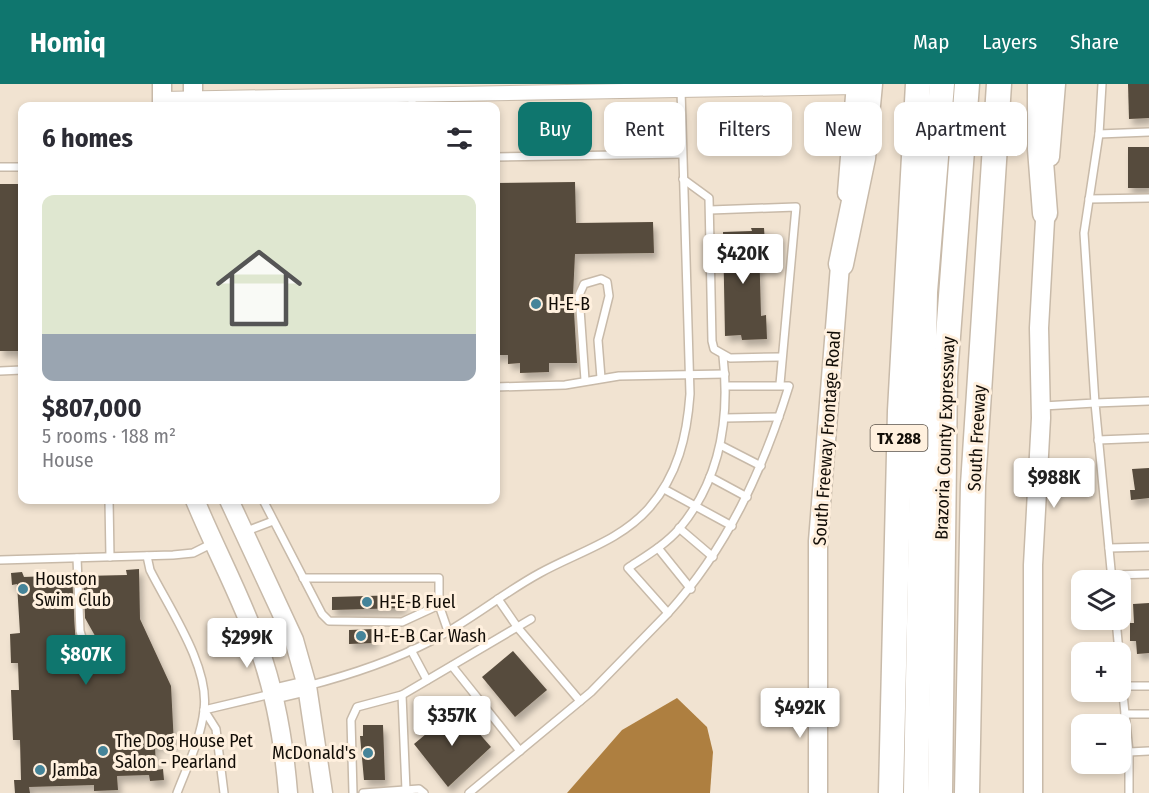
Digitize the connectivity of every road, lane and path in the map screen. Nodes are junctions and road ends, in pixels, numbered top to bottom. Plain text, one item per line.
1 (918, 84) edge
2 (942, 84) edge
3 (967, 84) edge
4 (999, 84) edge
5 (1040, 84) edge
6 (1056, 84) edge
7 (1102, 84) edge
8 (861, 85) edge
9 (680, 87) edge
10 (162, 96) edge
11 (193, 96) edge
12 (412, 100) edge
13 (680, 102) edge
14 (1149, 132) edge
15 (1099, 134) junction
16 (604, 155) edge
17 (500, 156) edge
18 (682, 156) edge
19 (18, 166) edge
20 (0, 167) edge
21 (683, 179) junction
22 (1149, 198) edge
23 (1089, 199) junction
24 (710, 210) junction
25 (1046, 213) junction
26 (841, 264) joint
27 (723, 356) junction
28 (781, 357) junction
29 (0, 370) edge
30 (18, 370) edge
31 (725, 374) junction
32 (689, 375) junction
33 (601, 378) junction
34 (585, 380) junction
35 (780, 384) junction
36 (727, 386) junction
37 (500, 387) edge
38 (1149, 401) edge
39 (1095, 403) junction
40 (1041, 406) junction
41 (779, 417) junction
42 (725, 418) junction
43 (1149, 438) edge
44 (1098, 440) junction
45 (722, 446) junction
46 (761, 466) junction
47 (710, 477) junction
48 (664, 489) junction
49 (747, 496) junction
50 (109, 504) edge
51 (197, 504) edge
52 (231, 504) edge
53 (265, 504) edge
54 (694, 505) junction
55 (273, 521) junction
56 (732, 526) junction
57 (679, 528) junction
58 (244, 532) junction
59 (213, 543) junction
60 (1149, 547) edge
61 (658, 548) junction
62 (1109, 548) junction
63 (147, 556) junction
64 (110, 557) junction
65 (713, 557) junction
66 (77, 558) junction
67 (0, 560) edge
68 (1111, 570) edge
69 (1149, 574) edge
70 (1131, 576) edge
71 (303, 578) junction
72 (691, 589) junction
73 (498, 599) junction
74 (439, 605) junction
75 (668, 614) junction
76 (531, 619) dead end
77 (518, 628) junction
78 (448, 631) junction
79 (411, 650) junction
80 (88, 657) dead end
81 (452, 666) junction
82 (427, 680) junction
83 (307, 686) junction
84 (1131, 686) edge
85 (1149, 686) edge
86 (273, 694) junction
87 (402, 695) junction
88 (580, 700) junction
89 (1124, 702) edge
90 (204, 710) junction
91 (1125, 714) edge
92 (1131, 714) edge
93 (1149, 714) edge
94 (520, 751) junction
95 (1149, 751) edge
96 (1131, 752) edge
97 (1130, 774) edge
98 (406, 790) junction
99 (177, 793) edge
100 (224, 793) edge
101 (288, 793) edge
102 (323, 793) edge
103 (353, 793) edge
104 (363, 793) edge
105 (424, 793) edge
106 (469, 793) edge
107 (818, 793) edge
108 (891, 793) edge
109 (916, 793) edge
110 (940, 793) edge
111 (967, 793) edge
112 (1033, 793) edge
113 (1130, 793) edge

1 - 108 highway, TX 288
2 - 109 highway, Brazoria County Expressway
3 - 110 highway, Brazoria County Expressway
4 - 111 highway, South Freeway
5 - 25 highway
6 - 25 main road
7 - 15 lane
8 - 9 street
8 - 26 highway
9 - 12 street
9 - 13 lane
10 - 11 street
11 - 12 street
14 - 15 lane
15 - 23 lane
16 - 17 lane
18 - 21 lane
19 - 20 lane
21 - 24 lane
21 - 32 lane
22 - 23 lane
23 - 39 lane
24 - 27 lane
24 - 28 lane
25 - 40 main road
26 - 107 main road, South Freeway Frontage Road
27 - 28 lane
27 - 31 lane
28 - 35 lane
29 - 30 lane
31 - 32 lane
31 - 36 lane
32 - 33 lane
32 - 48 lane
33 - 34 lane
33 - 34 lane
34 - 37 lane
35 - 36 lane
35 - 41 lane
36 - 42 lane
38 - 39 lane
39 - 40 lane
39 - 44 lane
40 - 112 main road
41 - 42 lane
41 - 46 lane
42 - 45 lane
43 - 44 lane
44 - 62 lane
45 - 46 lane
45 - 47 lane
46 - 49 lane
47 - 49 lane
47 - 54 lane
48 - 54 lane
48 - 73 lane
49 - 56 lane
50 - 64 lane
51 - 59 main road
52 - 58 main road
53 - 55 lane
54 - 56 lane
54 - 57 lane
55 - 58 lane
55 - 71 lane
56 - 65 lane
57 - 61 lane
57 - 65 lane
58 - 59 main road
58 - 83 main road
59 - 63 lane
59 - 86 main road
60 - 62 lane
61 - 72 lane
61 - 75 lane
62 - 68 lane
63 - 64 lane
63 - 90 lane
64 - 66 lane
65 - 72 lane
66 - 67 lane
66 - 80 lane
69 - 70 lane
71 - 74 lane
71 - 74 lane
72 - 75 lane
73 - 77 lane
73 - 78 lane
74 - 78 lane
75 - 88 lane
76 - 77 lane
77 - 81 lane
77 - 88 lane
78 - 79 lane
79 - 82 lane
79 - 83 lane
81 - 82 lane
81 - 94 lane
82 - 87 lane
83 - 86 main road
83 - 102 main road
84 - 85 lane
86 - 90 lane
86 - 101 main road
87 - 98 lane
87 - 103 lane
88 - 94 lane
89 - 91 lane
90 - 99 lane
90 - 100 lane
92 - 93 lane
94 - 106 lane
95 - 96 lane
97 - 113 lane
98 - 104 lane
98 - 105 lane

